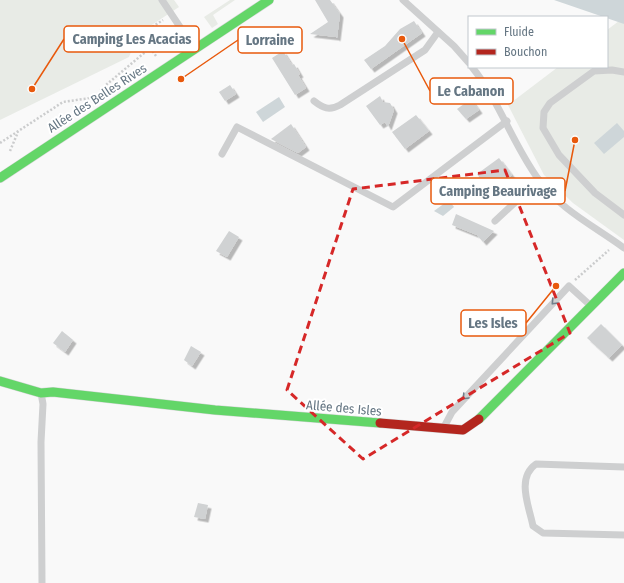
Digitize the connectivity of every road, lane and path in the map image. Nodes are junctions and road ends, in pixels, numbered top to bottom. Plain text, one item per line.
1 (162, 0) edge
2 (269, 0) edge
3 (403, 0) edge
4 (438, 32) junction
5 (150, 48) dead end
6 (195, 49) junction
7 (468, 62) edge
8 (473, 68) edge
9 (624, 72) edge
10 (97, 93) dead end
11 (92, 98) dead end
12 (314, 101) dead end
13 (507, 121) junction
14 (0, 144) edge
15 (222, 154) dead end
16 (0, 178) edge
17 (539, 180) junction
18 (624, 215) edge
19 (495, 221) dead end
20 (617, 243) junction
21 (624, 248) edge
22 (624, 273) edge
23 (569, 286) junction
24 (591, 306) junction
25 (0, 381) edge
26 (41, 393) junction
27 (444, 429) junction
28 (624, 467) edge
29 (624, 535) edge
30 (42, 583) edge

1 - 6 lane
2 - 6 street, Allée des Belles Rives
3 - 4 lane
4 - 7 lane
4 - 12 lane
5 - 10 path
6 - 16 street, Allée des Belles Rives
8 - 13 lane
9 - 18 lane
11 - 14 path
13 - 15 lane
13 - 17 lane
17 - 19 lane
17 - 20 lane
20 - 21 lane
20 - 23 path
22 - 24 street, Allée des Isles
23 - 24 lane
23 -> 27 lane
24 - 27 street, Allée des Isles
25 - 26 street, Allée des Isles
26 - 27 street, Allée des Isles
26 - 30 lane
28 - 29 lane

